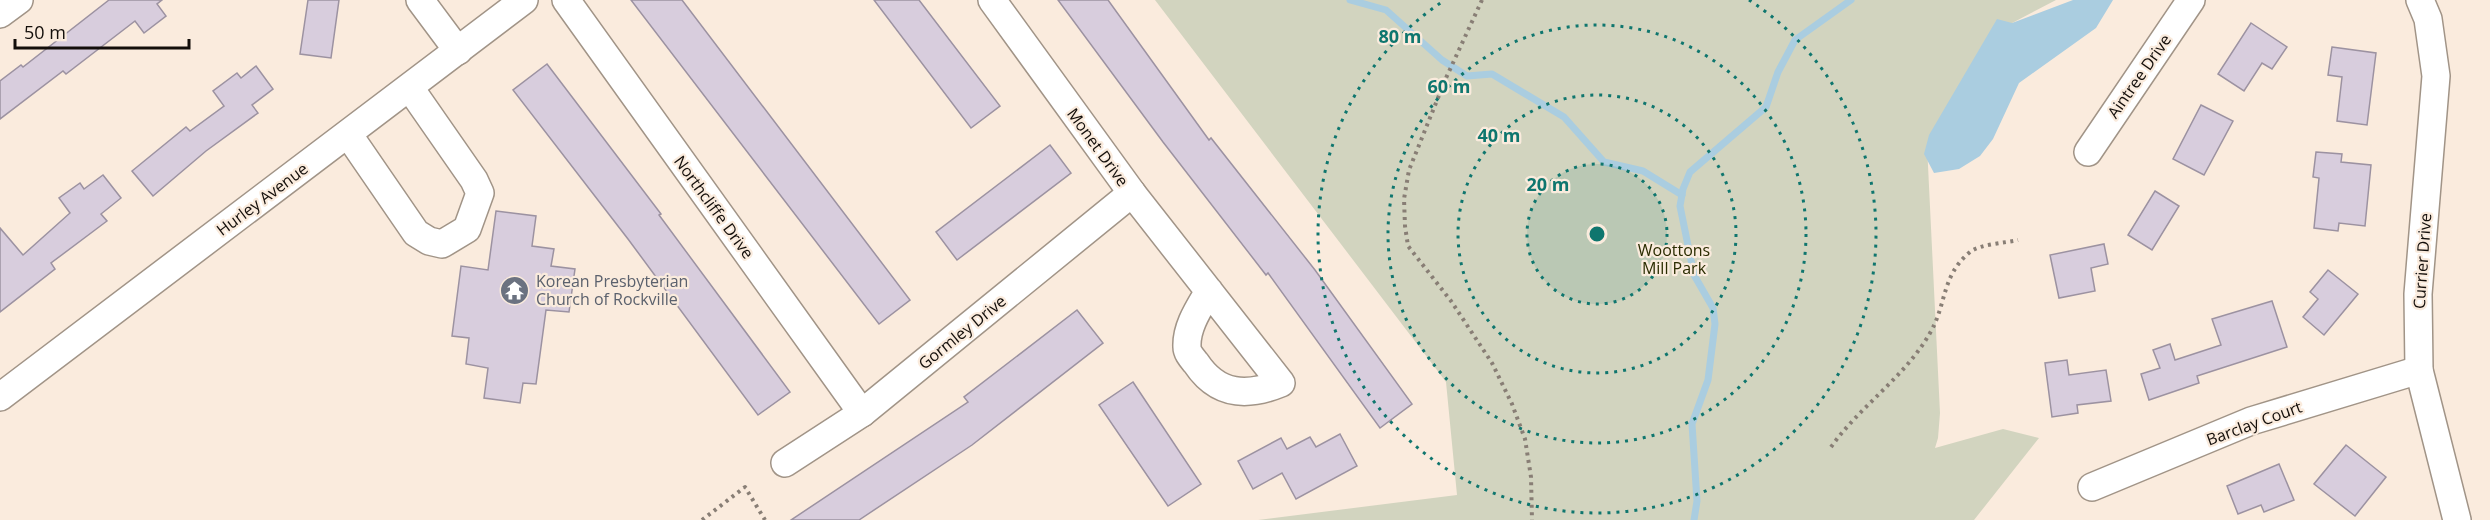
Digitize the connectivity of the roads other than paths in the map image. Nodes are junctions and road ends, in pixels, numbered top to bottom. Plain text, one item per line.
1 (19, 0) edge
2 (420, 0) edge
3 (524, 0) edge
4 (566, 0) edge
5 (992, 0) edge
6 (2191, 0) edge
7 (2420, 0) edge
8 (0, 14) edge
9 (458, 51) junction
10 (410, 88) junction
11 (348, 134) junction
12 (2088, 152) dead end
13 (1132, 193) junction
14 (1209, 291) dead end
15 (2419, 370) junction
16 (0, 397) edge
17 (862, 413) junction
18 (785, 463) dead end
19 (2092, 487) dead end
20 (2457, 520) edge

1 - 8 street
2 - 9 street
3 - 9 street, Hurley Avenue
4 - 17 street, Northcliffe Drive
5 - 13 street, Monet Drive
6 - 12 street, Aintree Drive
7 - 15 street, Currier Drive
9 - 10 street, Hurley Avenue
10 - 11 street, Hurley Avenue
10 - 11 street
11 - 16 street, Hurley Avenue
13 - 14 street, Monet Drive
13 - 17 street, Gormley Drive
15 - 19 street, Barclay Court
15 - 20 street, Currier Drive
17 - 18 street, Gormley Drive

